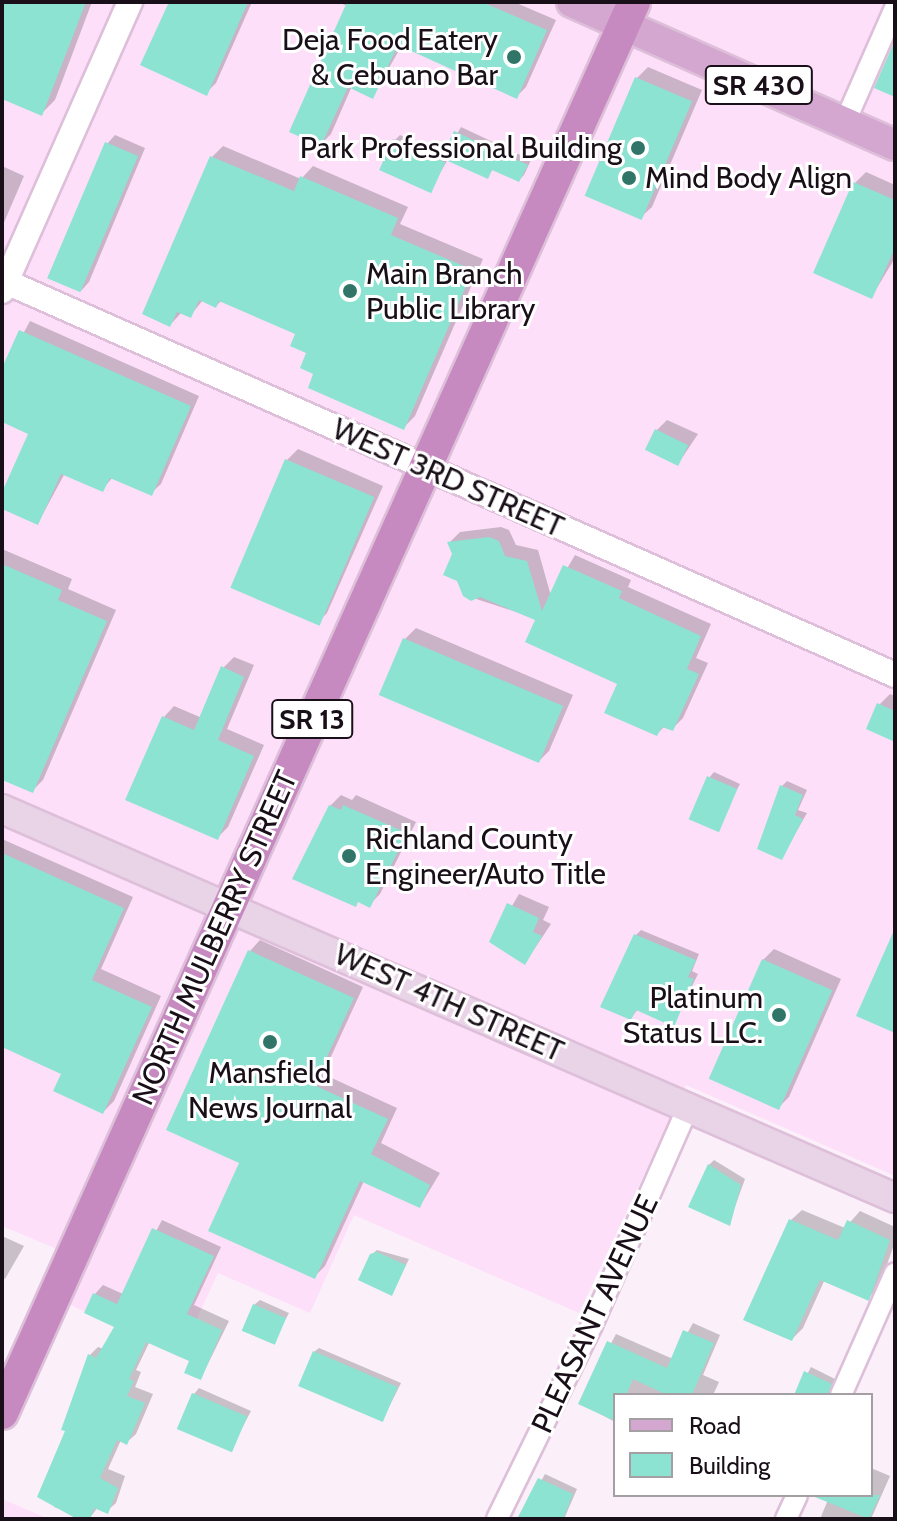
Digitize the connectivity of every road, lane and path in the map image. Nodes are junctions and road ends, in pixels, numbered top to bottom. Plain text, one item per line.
1 (130, 2) edge
2 (572, 2) edge
3 (895, 8) edge
4 (629, 14) edge
5 (845, 122) junction
6 (895, 145) edge
7 (3, 284) edge
8 (424, 467) junction
9 (895, 675) edge
10 (2, 809) edge
11 (229, 907) junction
12 (688, 1107) junction
13 (895, 1198) edge
14 (895, 1273) edge
15 (842, 1393) edge
16 (2, 1413) edge
17 (796, 1497) edge
18 (497, 1519) edge
19 (786, 1519) edge

1 - 7 street
2 - 4 main road, SR 430
3 - 5 street
4 - 5 main road, SR 430
4 - 8 highway, NORTH MULBERRY STREET / SR 13
5 - 6 main road, SR 430
7 - 8 street, WEST 3RD STREET
8 - 9 street, WEST 3RD STREET
8 - 11 highway, NORTH MULBERRY STREET / SR 13
10 - 11 main road, WEST 4TH STREET
11 - 12 main road, WEST 4TH STREET
11 - 16 highway, NORTH MULBERRY STREET / SR 13
12 - 13 main road, WEST 4TH STREET
12 - 18 street, PLEASANT AVENUE
14 - 15 street
17 - 19 street

